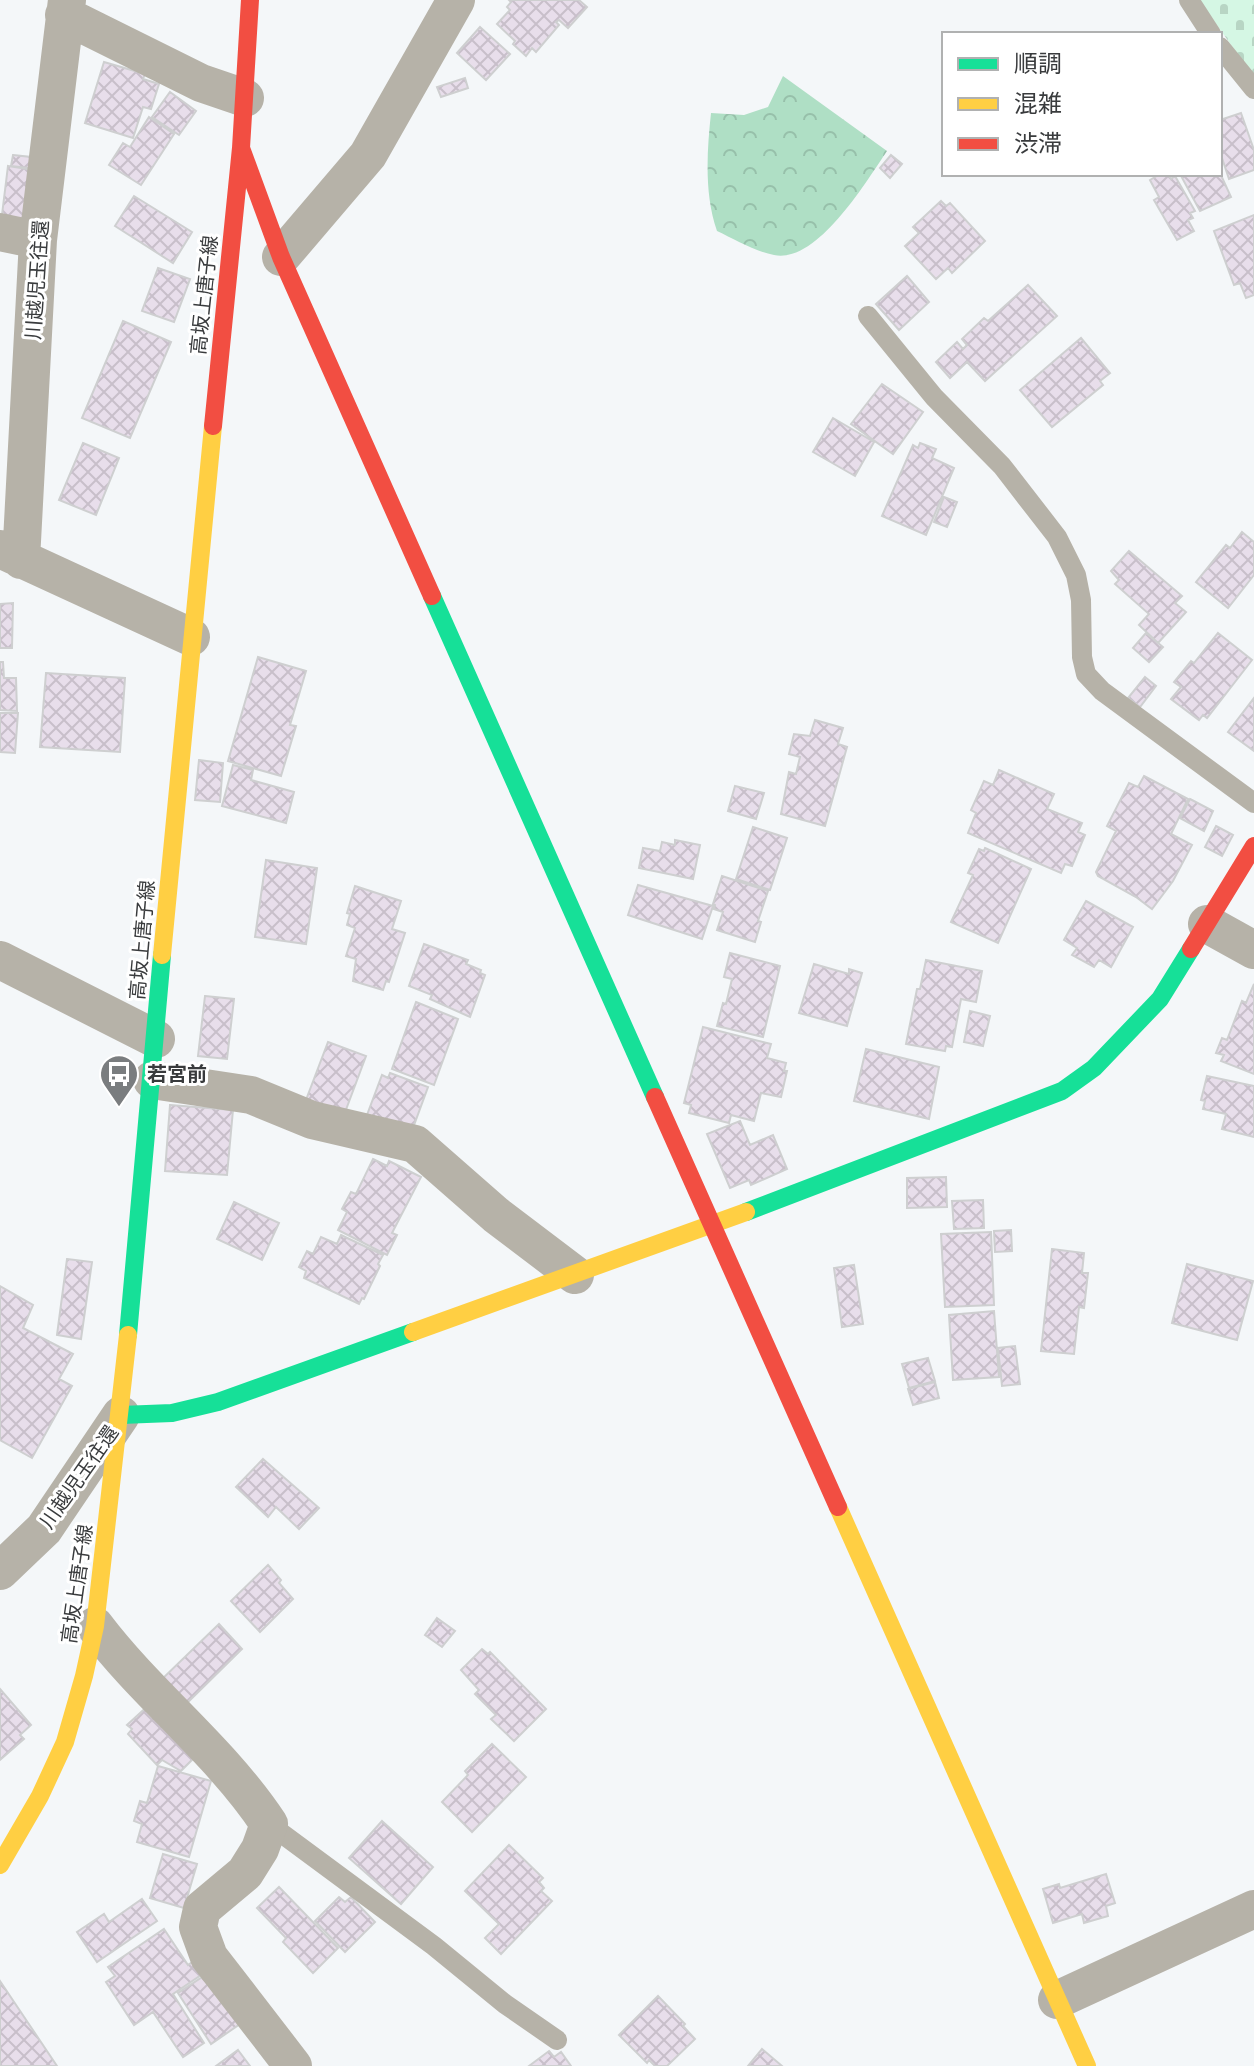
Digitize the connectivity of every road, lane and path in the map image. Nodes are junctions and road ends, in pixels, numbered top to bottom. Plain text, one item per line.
1 (250, 0) edge
2 (456, 0) edge
3 (1189, 0) edge
4 (65, 8) edge
5 (1210, 32) edge
6 (1222, 49) edge
7 (1254, 89) edge
8 (245, 98) junction
9 (241, 148) junction
10 (0, 232) edge
11 (38, 240) junction
12 (281, 257) junction
13 (868, 316) dead end
14 (10, 554) edge
15 (191, 637) junction
16 (1254, 803) edge
17 (1254, 846) edge
18 (1207, 924) junction
19 (1254, 950) edge
20 (0, 960) edge
21 (156, 1039) junction
22 (152, 1080) junction
23 (713, 1225) junction
24 (575, 1275) junction
25 (121, 1415) junction
26 (0, 1571) edge
27 (95, 1626) junction
28 (269, 1824) junction
29 (0, 1865) edge
30 (1254, 1909) edge
31 (1057, 2000) junction
32 (557, 2040) dead end
33 (293, 2066) edge
34 (1087, 2066) edge

1 - 8 street, 高坂上唐子線
2 - 12 street
3 - 5 lane
4 - 8 street
4 - 11 street, 川越児玉往還
6 - 7 lane
8 - 9 street, 高坂上唐子線
9 - 12 street
9 - 15 street, 高坂上唐子線
10 - 11 street
11 - 14 street, 川越児玉往還
12 - 23 street
13 - 16 lane
14 - 15 street
15 - 21 street, 高坂上唐子線
17 - 18 street
18 - 19 street
18 - 23 street
20 - 21 street
21 - 22 street, 高坂上唐子線
22 - 24 street
22 - 25 street, 高坂上唐子線
23 - 24 street
23 - 31 street
24 - 25 street
25 - 26 street, 川越児玉往還
25 - 27 street, 高坂上唐子線
27 - 28 street
27 - 29 street, 高坂上唐子線
28 - 32 lane
28 - 33 street
30 - 31 street
31 - 34 street

